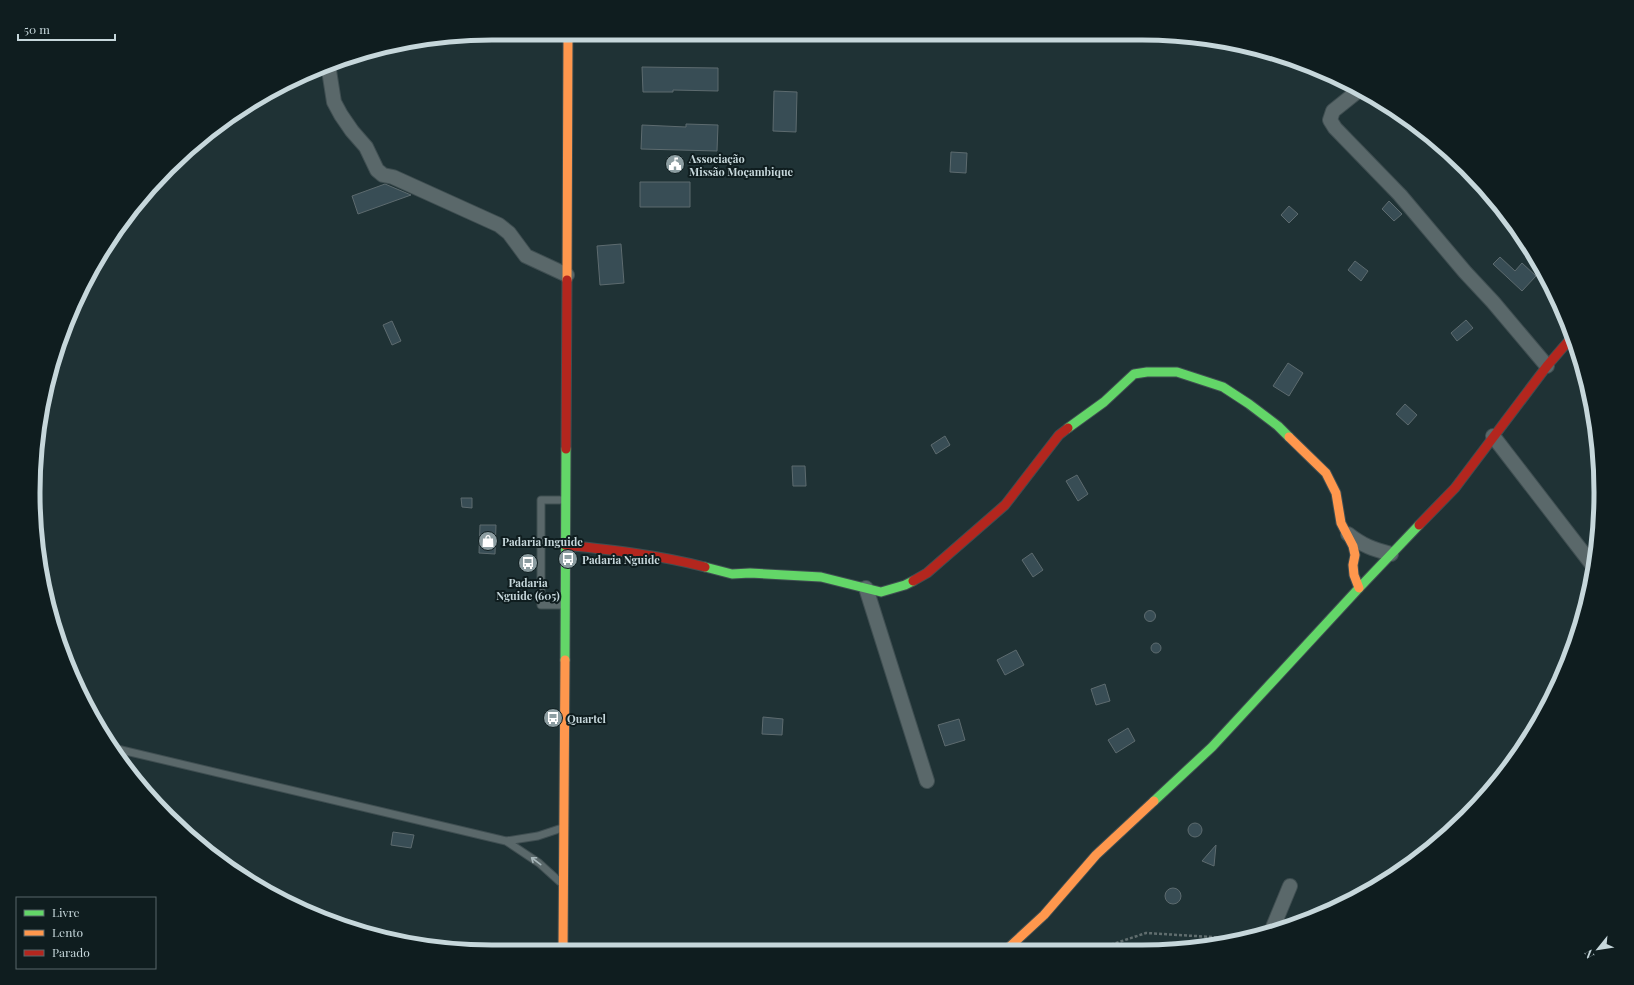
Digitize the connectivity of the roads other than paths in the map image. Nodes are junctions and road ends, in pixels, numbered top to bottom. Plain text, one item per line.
1 (568, 40) edge
2 (329, 70) edge
3 (1354, 94) edge
4 (567, 275) junction
5 (1568, 342) edge
6 (1547, 366) junction
7 (1493, 436) junction
8 (565, 500) junction
9 (1346, 533) junction
10 (565, 545) junction
11 (1392, 554) junction
12 (1589, 560) edge
13 (866, 588) junction
14 (1359, 588) junction
15 (564, 605) junction
16 (120, 750) edge
17 (927, 781) dead end
18 (563, 827) junction
19 (506, 841) junction
20 (563, 886) junction
21 (1290, 886) dead end
22 (1274, 925) edge
23 (563, 945) edge
24 (1012, 945) edge

1 - 4 street
2 - 4 street
3 - 6 street
4 - 8 street
5 - 6 street
6 - 7 street
7 - 11 street
7 - 12 street
8 - 10 street
8 - 15 lane
9 - 11 street
9 - 13 street
9 - 14 street
10 - 13 street
10 - 15 street
11 - 14 street
13 - 17 street
14 - 24 street
15 - 18 street
16 - 19 lane
18 - 19 lane
18 - 20 street
20 -> 19 lane
20 - 23 street
21 - 22 street

